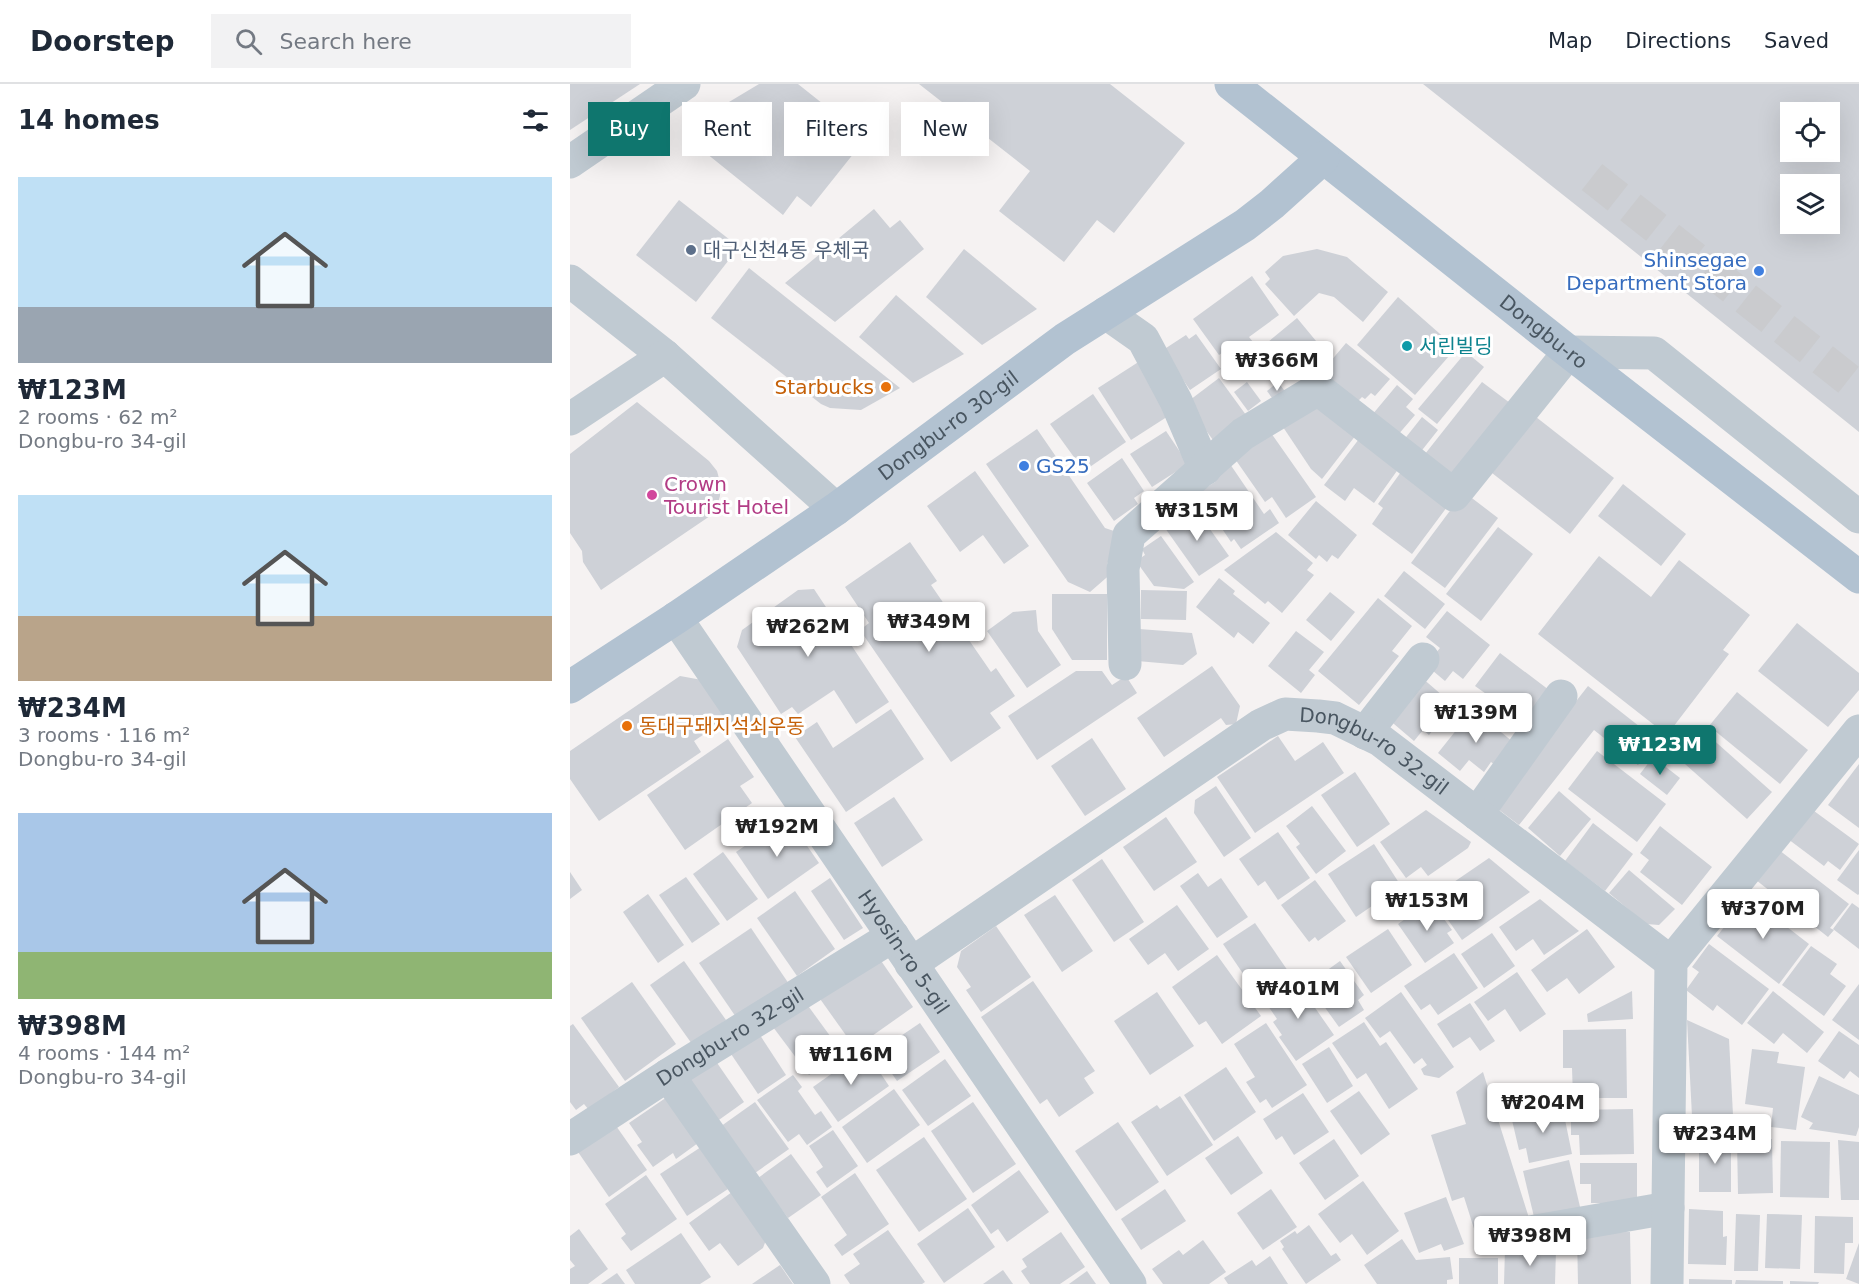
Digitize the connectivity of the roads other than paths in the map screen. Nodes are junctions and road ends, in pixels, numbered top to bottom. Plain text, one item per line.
1 (684, 84) edge
2 (1231, 84) edge
3 (1323, 158) junction
4 (570, 162) edge
5 (570, 281) edge
6 (1106, 313) junction
7 (1569, 352) junction
8 (1654, 353) junction
9 (665, 356) junction
10 (570, 419) edge
11 (1205, 469) junction
12 (1859, 503) edge
13 (836, 509) junction
14 (1859, 517) edge
15 (1859, 577) edge
16 (676, 618) junction
17 (1423, 659) dead end
18 (1125, 664) dead end
19 (570, 687) edge
20 (1561, 696) dead end
21 (1859, 731) edge
22 (1365, 733) junction
23 (1477, 814) junction
24 (893, 936) junction
25 (1671, 962) junction
26 (911, 964) junction
27 (668, 1075) junction
28 (570, 1139) edge
29 (1668, 1208) junction
30 (1530, 1232) dead end
31 (814, 1284) edge
32 (1130, 1284) edge
33 (1667, 1284) edge

1 - 4 street
2 - 3 main road, Dongbu-ro
3 - 6 main road, Dongbu-ro 30-gil
3 - 7 main road, Dongbu-ro
5 - 9 street
6 - 11 street
6 - 13 main road, Dongbu-ro 30-gil
7 - 8 street
7 - 11 street
7 - 15 main road, Dongbu-ro
8 - 12 street
8 - 14 street
9 - 10 street
9 - 13 street
11 - 18 street
13 - 16 main road, Dongbu-ro 30-gil
16 - 19 main road, Dongbu-ro 30-gil
16 - 24 street, Hyosin-ro 5-gil
17 - 22 street
20 - 23 street
21 - 25 street
22 - 23 street, Dongbu-ro 32-gil
22 - 26 street, Dongbu-ro 32-gil
23 - 25 street, Dongbu-ro 32-gil
24 - 26 street, Hyosin-ro 5-gil
24 - 27 street, Dongbu-ro 32-gil
25 - 29 street
26 - 32 street, Hyosin-ro 5-gil
27 - 28 street, Dongbu-ro 32-gil
27 - 31 street
29 - 30 street
29 - 33 street

